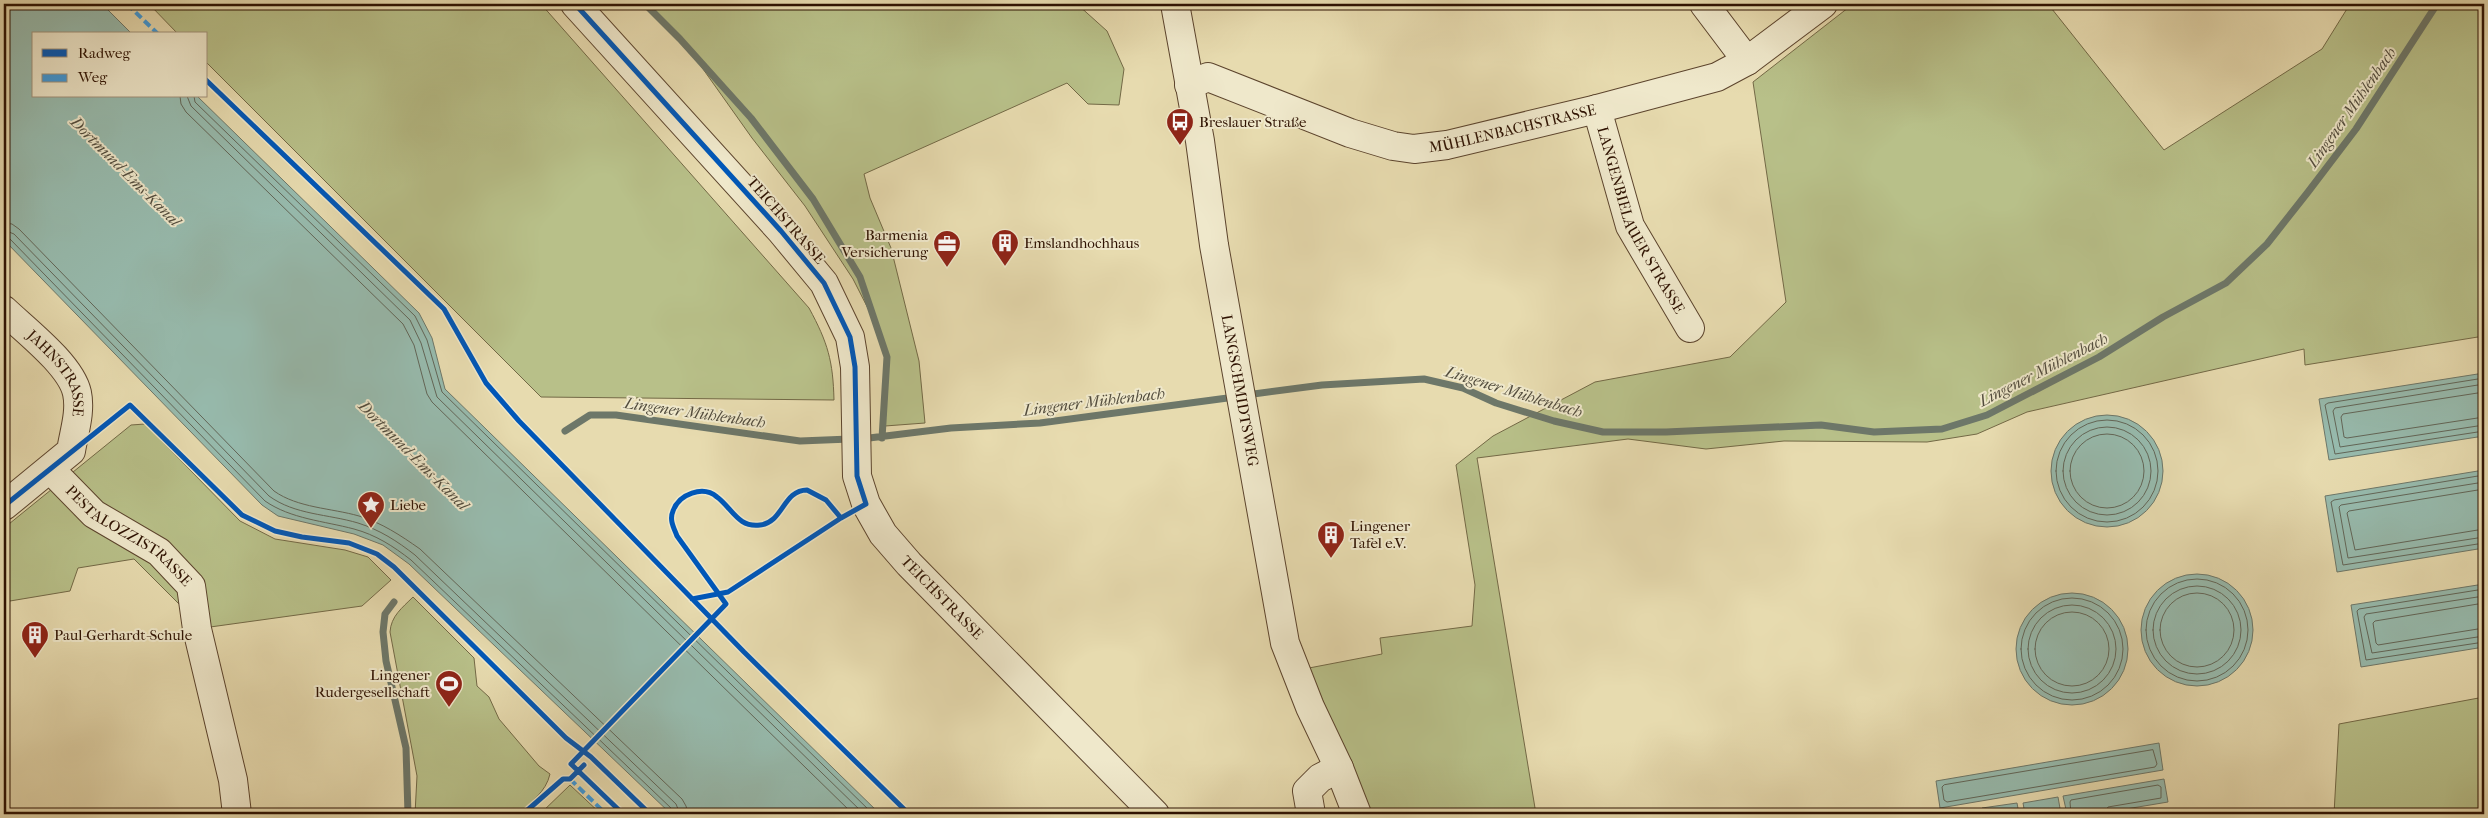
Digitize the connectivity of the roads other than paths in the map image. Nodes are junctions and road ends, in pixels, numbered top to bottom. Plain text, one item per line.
1 (575, 4) edge
2 (1175, 4) edge
3 (1704, 4) edge
4 (1823, 4) edge
5 (1748, 61) junction
6 (1189, 85) junction
7 (1596, 109) junction
8 (4, 310) edge
9 (1690, 328) dead end
10 (50, 469) junction
11 (4, 506) edge
12 (1339, 768) junction
13 (237, 814) edge
14 (1155, 814) edge
15 (1311, 814) edge
16 (1357, 814) edge

1 - 14 street, TEICHSTRASSE
2 - 6 street, LANGSCHMIDTSWEG
3 - 5 street
4 - 5 street, MÜHLENBACHSTRASSE
5 - 7 street, MÜHLENBACHSTRASSE
6 - 7 street, MÜHLENBACHSTRASSE
6 - 12 street, LANGSCHMIDTSWEG
7 - 9 street, LANGENBIELAUER STRASSE
8 - 10 street, JAHNSTRASSE
10 - 11 street
10 - 13 street, PESTALOZZISTRASSE
12 - 15 street
12 - 16 street, LANGSCHMIDTSWEG

